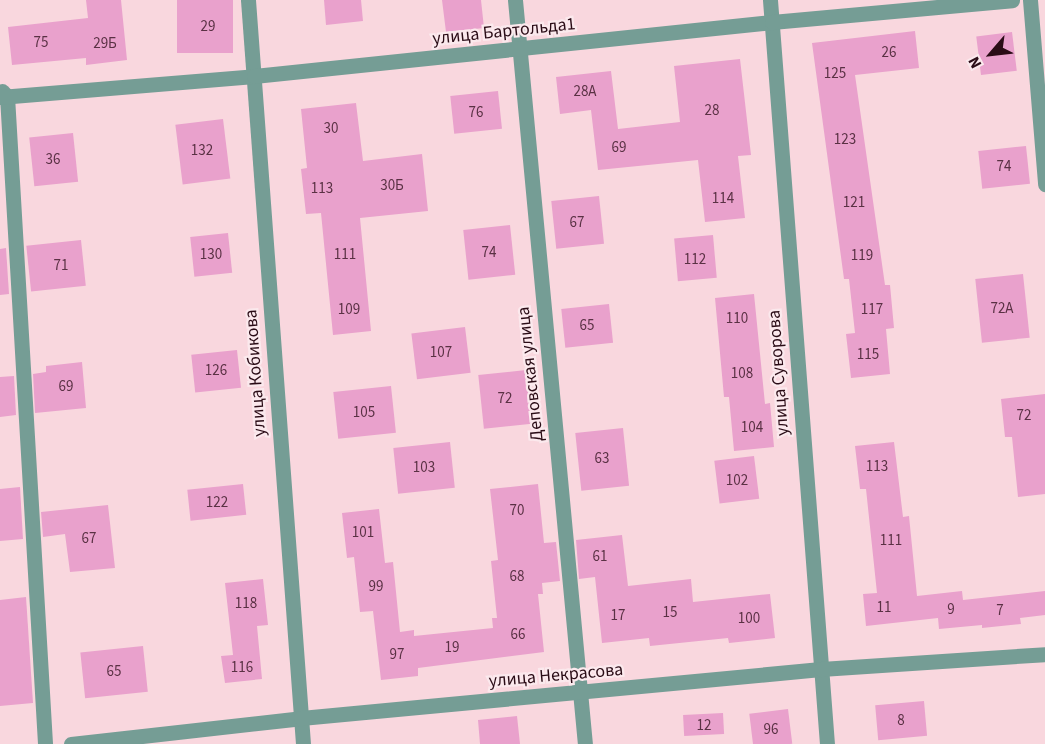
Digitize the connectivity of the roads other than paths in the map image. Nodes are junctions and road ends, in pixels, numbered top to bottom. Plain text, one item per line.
1 (248, 0) edge
2 (514, 0) edge
3 (770, 0) edge
4 (1012, 0) edge
5 (1030, 0) edge
6 (772, 22) junction
7 (518, 50) junction
8 (254, 76) junction
9 (2, 94) edge
10 (1045, 184) edge
11 (1045, 654) edge
12 (821, 669) junction
13 (583, 693) junction
14 (301, 718) junction
15 (45, 744) edge
16 (71, 744) edge
17 (303, 744) edge
18 (585, 744) edge
19 (827, 744) edge

1 - 8 street, улица Кобикова
2 - 7 street, Деповская улица
3 - 6 street, улица Суворова
4 - 6 street, улица Бартольда1
5 - 10 street
6 - 7 street, улица Бартольда1
6 - 12 street, улица Суворова
7 - 8 street, улица Бартольда1
7 - 13 street, Деповская улица
8 - 9 street, улица Бартольда1
8 - 14 street, улица Кобикова
9 - 15 street
11 - 12 street, улица Некрасова
12 - 13 street, улица Некрасова
12 - 19 street, улица Суворова
13 - 14 street, улица Некрасова
13 - 18 street, Деповская улица
14 - 16 street, улица Некрасова
14 - 17 street, улица Кобикова

